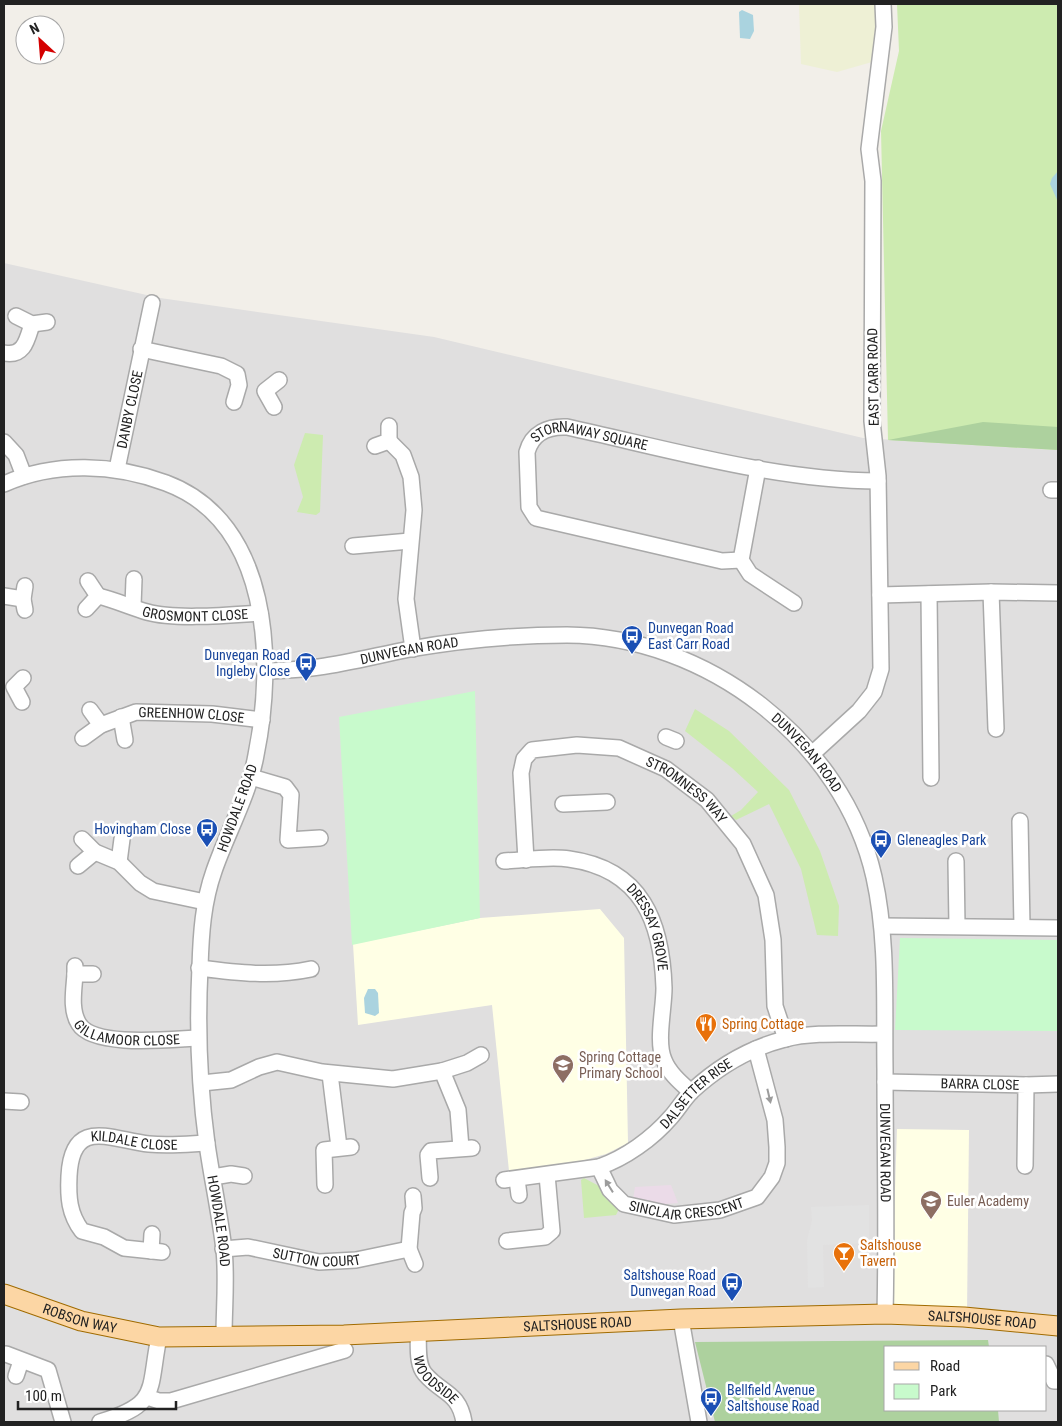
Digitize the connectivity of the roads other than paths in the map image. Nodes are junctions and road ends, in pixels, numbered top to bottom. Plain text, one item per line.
1 (883, 4) edge
2 (152, 303) dead end
3 (16, 316) dead end
4 (141, 349) junction
5 (4, 353) edge
6 (279, 380) dead end
7 (239, 384) junction
8 (266, 391) junction
9 (234, 402) dead end
10 (274, 407) dead end
11 (4, 442) edge
12 (375, 446) dead end
13 (758, 468) junction
14 (117, 469) junction
15 (24, 476) junction
16 (878, 481) junction
17 (4, 484) edge
18 (410, 541) junction
19 (353, 546) dead end
20 (741, 560) junction
21 (134, 579) dead end
22 (88, 581) dead end
23 (991, 592) junction
24 (1058, 593) edge
25 (929, 594) junction
26 (880, 595) junction
27 (4, 596) edge
28 (98, 596) junction
29 (791, 597) dead end
30 (24, 598) dead end
31 (133, 606) junction
32 (86, 609) dead end
33 (260, 613) junction
34 (413, 649) junction
35 (266, 671) junction
36 (14, 683) edge
37 (22, 702) dead end
38 (90, 710) dead end
39 (121, 716) junction
40 (262, 720) junction
41 (101, 725) junction
42 (996, 730) dead end
43 (83, 738) dead end
44 (125, 740) dead end
45 (812, 754) junction
46 (251, 777) junction
47 (931, 778) dead end
48 (607, 802) dead end
49 (563, 804) dead end
50 (1020, 821) dead end
51 (320, 838) dead end
52 (82, 839) dead end
53 (122, 839) dead end
54 (95, 852) junction
55 (526, 860) junction
56 (956, 860) dead end
57 (504, 861) dead end
58 (119, 862) junction
59 (78, 866) dead end
60 (205, 902) junction
61 (882, 926) junction
62 (957, 926) junction
63 (1022, 928) junction
64 (1058, 928) edge
65 (199, 968) junction
66 (311, 969) dead end
67 (93, 974) dead end
68 (884, 1034) junction
69 (198, 1038) junction
70 (786, 1039) junction
71 (756, 1049) junction
72 (481, 1056) dead end
73 (442, 1071) junction
74 (330, 1074) junction
75 (885, 1082) junction
76 (202, 1083) junction
77 (1058, 1084) edge
78 (1026, 1085) junction
79 (691, 1092) junction
80 (4, 1101) edge
81 (20, 1102) dead end
82 (207, 1143) junction
83 (1026, 1166) dead end
84 (599, 1167) junction
85 (547, 1175) junction
86 (244, 1176) dead end
87 (213, 1177) junction
88 (430, 1178) dead end
89 (325, 1185) dead end
90 (519, 1195) dead end
91 (413, 1196) dead end
92 (152, 1234) dead end
93 (409, 1241) junction
94 (507, 1241) dead end
95 (223, 1249) junction
96 (414, 1264) dead end
97 (4, 1294) edge
98 (886, 1314) junction
99 (681, 1319) junction
100 (1058, 1326) edge
101 (418, 1331) junction
102 (224, 1336) junction
103 (159, 1337) junction
104 (344, 1350) dead end
105 (6, 1354) dead end
106 (21, 1361) junction
107 (1047, 1367) edge
108 (16, 1376) dead end
109 (1058, 1381) edge
110 (147, 1397) junction
111 (63, 1422) edge
112 (100, 1422) edge
113 (464, 1422) edge
114 (699, 1422) edge

1 - 16 street, EAST CARR ROAD
2 - 4 street, DANBY CLOSE
3 - 5 street
4 - 7 street
4 - 14 street, DANBY CLOSE
6 - 8 street
7 - 8 street
7 - 9 street
8 - 10 street
11 - 15 street
12 - 18 street
13 - 16 street, STORNAWAY SQUARE
13 - 20 street
13 - 20 street, STORNAWAY SQUARE
14 - 15 street, HOWDALE ROAD
14 - 33 street, HOWDALE ROAD
15 - 17 street, HOWDALE ROAD
16 - 26 street, EAST CARR ROAD
18 - 19 street
18 - 34 street
20 - 29 street
21 - 31 street, GROSMONT CLOSE
22 - 28 street
23 - 24 street
23 - 25 street
23 - 42 street
25 - 26 street
25 - 47 street
26 - 45 street, EAST CARR ROAD
27 - 30 street
28 - 31 street, GROSMONT CLOSE
28 - 32 street
31 - 33 street, GROSMONT CLOSE
33 - 35 street, HOWDALE ROAD
34 - 35 street, DUNVEGAN ROAD
34 - 45 street, DUNVEGAN ROAD
35 - 40 street, HOWDALE ROAD
36 - 37 street
38 - 41 street
39 - 40 street, GREENHOW CLOSE
39 - 41 street, GREENHOW CLOSE
39 - 44 street, GREENHOW CLOSE
40 - 46 street, HOWDALE ROAD
41 - 43 street, GREENHOW CLOSE
45 - 61 street, DUNVEGAN ROAD
46 - 51 street
46 - 60 street, HOWDALE ROAD
48 - 49 street
50 - 63 street
52 - 54 street
53 - 58 street
54 - 58 street
54 - 59 street
55 - 57 street, DRESSAY GROVE
55 - 70 street, STROMNESS WAY
55 - 79 street, DRESSAY GROVE
56 - 62 street
58 - 60 street
60 - 65 street, HOWDALE ROAD
61 - 62 street
61 - 68 street, DUNVEGAN ROAD
62 - 63 street
63 - 64 street
65 - 66 street
65 - 69 street, HOWDALE ROAD
67 - 69 street, GILLAMOOR CLOSE
68 - 70 street, DALSETTER RISE
68 - 75 street, DUNVEGAN ROAD
69 - 76 street, HOWDALE ROAD
70 - 71 street, DALSETTER RISE
71 - 79 street, DALSETTER RISE
71 -> 84 street, SINCLAIR CRESCENT
72 - 73 street
73 - 74 street
73 - 88 street
74 - 76 street
74 - 89 street
75 - 78 street, BARRA CLOSE
75 - 98 street, DUNVEGAN ROAD
76 - 82 street, HOWDALE ROAD
77 - 78 street
78 - 83 street, BARRA CLOSE
79 - 84 street, DALSETTER RISE
80 - 81 street
82 - 87 street, HOWDALE ROAD
82 - 92 street, KILDALE CLOSE
84 - 85 street, DALSETTER RISE
85 - 90 street, DALSETTER RISE
85 - 94 street
86 - 87 street
87 - 95 street, HOWDALE ROAD
91 - 93 street
93 - 95 street, SUTTON COURT
93 - 96 street
95 - 102 street, HOWDALE ROAD
97 - 103 main road, ROBSON WAY
98 - 99 main road, SALTSHOUSE ROAD
98 - 100 main road, SALTSHOUSE ROAD
99 - 101 main road, SALTSHOUSE ROAD
99 - 114 street
101 - 102 main road, SALTSHOUSE ROAD
101 - 113 street, WOODSIDE
102 - 103 main road, SALTSHOUSE ROAD
103 - 110 street
104 - 110 street
105 - 106 street
106 - 108 street
106 - 111 street
107 - 109 street
110 - 112 street

